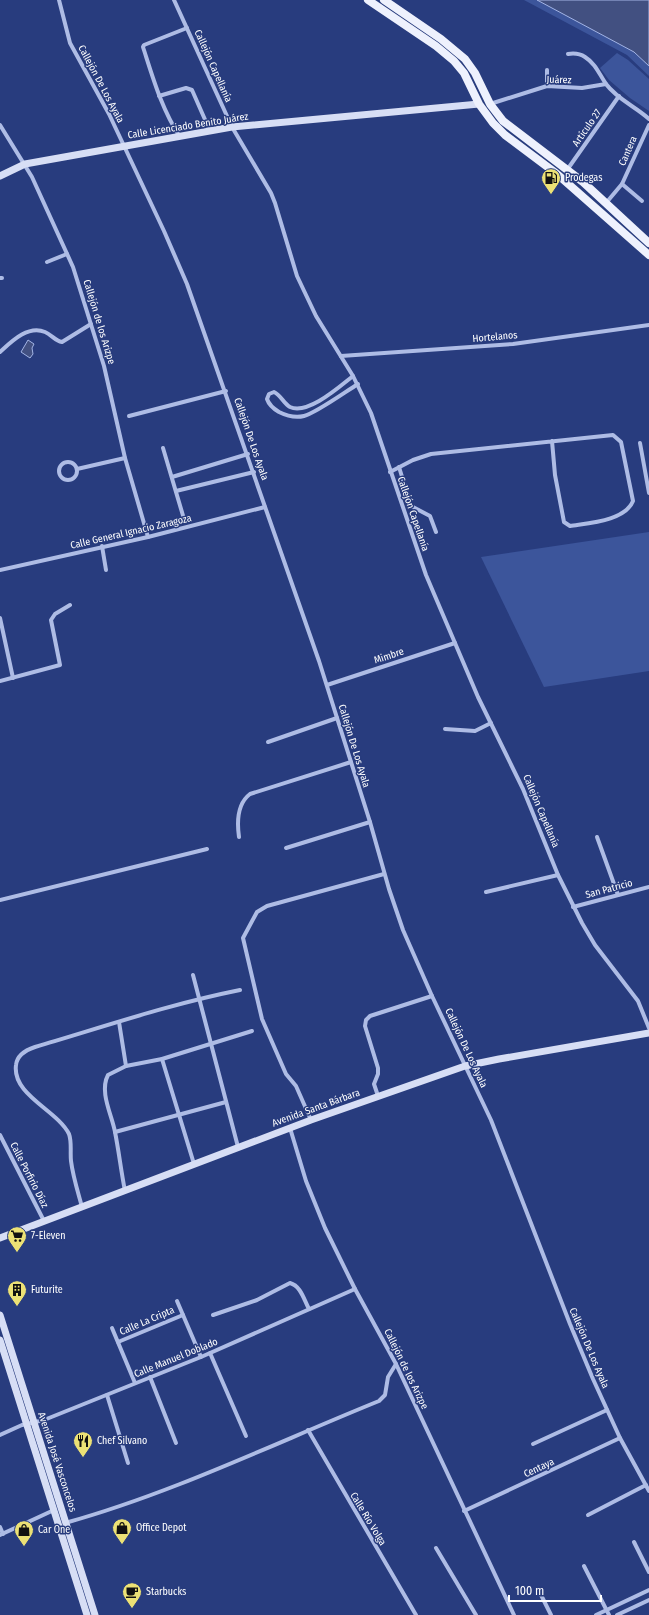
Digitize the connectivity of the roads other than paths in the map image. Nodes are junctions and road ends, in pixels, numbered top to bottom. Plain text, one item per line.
1 (59, 0) edge
2 (174, 0) edge
3 (364, 0) edge
4 (384, 0) edge
5 (371, 2) edge
6 (187, 28) junction
7 (568, 54) dead end
8 (547, 70) dead end
9 (606, 84) junction
10 (547, 86) junction
11 (159, 96) junction
12 (619, 96) junction
13 (479, 104) junction
14 (490, 104) junction
15 (649, 119) edge
16 (0, 125) edge
17 (649, 125) edge
18 (232, 127) junction
19 (210, 132) junction
20 (180, 138) junction
21 (124, 147) junction
22 (25, 164) junction
23 (567, 170) junction
24 (0, 176) edge
25 (622, 184) junction
26 (642, 201) dead end
27 (606, 203) junction
28 (649, 243) edge
29 (67, 254) junction
30 (649, 255) edge
31 (47, 262) dead end
32 (92, 324) junction
33 (649, 325) edge
34 (0, 352) edge
35 (341, 356) junction
36 (354, 376) junction
37 (358, 384) junction
38 (334, 390) junction
39 (226, 391) junction
40 (338, 396) junction
41 (129, 416) dead end
42 (552, 441) junction
43 (640, 443) dead end
44 (163, 448) dead end
45 (248, 454) junction
46 (125, 458) junction
47 (399, 467) junction
48 (77, 469) junction
49 (254, 472) junction
50 (390, 472) junction
51 (648, 472) edge
52 (172, 477) junction
53 (176, 491) junction
54 (649, 493) edge
55 (266, 507) junction
56 (184, 518) dead end
57 (436, 532) dead end
58 (148, 537) junction
59 (102, 546) junction
60 (0, 570) edge
61 (106, 570) dead end
62 (70, 605) dead end
63 (0, 618) edge
64 (456, 643) junction
65 (13, 678) junction
66 (0, 681) edge
67 (327, 685) junction
68 (337, 718) junction
69 (491, 723) junction
70 (445, 729) dead end
71 (268, 742) dead end
72 (351, 762) junction
73 (370, 822) junction
74 (597, 837) dead end
75 (239, 838) dead end
76 (286, 848) dead end
77 (207, 849) dead end
78 (384, 874) junction
79 (558, 875) junction
80 (649, 887) edge
81 (486, 892) dead end
82 (618, 895) junction
83 (0, 900) edge
84 (573, 907) junction
85 (193, 975) dead end
86 (240, 990) dead end
87 (432, 996) junction
88 (200, 999) junction
89 (119, 1022) junction
90 (649, 1028) edge
91 (252, 1031) dead end
92 (649, 1033) edge
93 (211, 1044) junction
94 (162, 1059) junction
95 (126, 1066) junction
96 (465, 1066) junction
97 (378, 1096) junction
98 (226, 1102) junction
99 (178, 1115) junction
100 (311, 1120) junction
101 (290, 1128) junction
102 (115, 1132) junction
103 (0, 1135) edge
104 (5, 1144) junction
105 (0, 1147) edge
106 (238, 1147) junction
107 (194, 1164) junction
108 (125, 1191) junction
109 (82, 1206) junction
110 (44, 1222) junction
111 (0, 1238) edge
112 (355, 1289) junction
113 (177, 1301) dead end
114 (309, 1309) junction
115 (0, 1315) edge
116 (183, 1315) junction
117 (213, 1315) dead end
118 (112, 1328) dead end
119 (2, 1338) edge
120 (118, 1342) junction
121 (210, 1353) junction
122 (201, 1357) junction
123 (396, 1364) junction
124 (150, 1377) junction
125 (135, 1383) junction
126 (107, 1395) junction
127 (607, 1410) junction
128 (30, 1424) junction
129 (308, 1430) junction
130 (0, 1435) edge
131 (246, 1436) dead end
132 (620, 1438) junction
133 (176, 1443) dead end
134 (533, 1444) dead end
135 (128, 1463) dead end
136 (646, 1485) junction
137 (649, 1491) edge
138 (60, 1506) junction
139 (53, 1511) junction
140 (464, 1511) junction
141 (588, 1515) dead end
142 (66, 1523) junction
143 (58, 1526) junction
144 (0, 1527) edge
145 (2, 1534) edge
146 (634, 1542) dead end
147 (436, 1548) dead end
148 (584, 1566) dead end
149 (649, 1572) edge
150 (538, 1589) dead end
151 (649, 1590) edge
152 (649, 1600) edge
153 (606, 1610) junction
154 (87, 1615) edge
155 (95, 1615) edge
156 (416, 1615) edge
157 (476, 1615) edge
158 (514, 1615) edge
159 (551, 1615) edge
160 (596, 1615) edge
161 (609, 1615) edge
162 (617, 1615) edge

1 - 21 street, Callejón De Los Ayala
2 - 6 street, Callejón Capellanía
3 - 5 street
4 - 14 main road
5 - 13 main road
6 - 11 street
6 - 18 street, Callejón Capellanía
7 - 9 street
8 - 10 street
9 - 10 street, Juárez
9 - 12 street
10 - 14 street, Juárez
11 - 19 street
11 - 20 street
12 - 15 street
12 - 23 street, Artículo 27
13 - 18 street, Calle Licenciado Benito Juárez
13 - 30 main road
14 - 23 main road
16 - 22 street, Callejón de los Arizpe
17 - 25 street, Cantera
18 - 19 street, Calle Licenciado Benito Juárez
18 - 35 street, Callejón Capellanía
19 - 20 street, Calle Licenciado Benito Juárez
20 - 21 street, Calle Licenciado Benito Juárez
21 - 22 street, Calle Licenciado Benito Juárez
21 - 39 street, Callejón De Los Ayala
22 - 24 street, Calle Licenciado Benito Juárez
22 - 29 street, Callejón de los Arizpe
23 - 27 main road
25 - 26 street
25 - 27 street, Cantera
27 - 28 main road
29 - 31 street
29 - 32 street, Callejón de los Arizpe
32 - 34 street
32 - 46 street, Callejón de los Arizpe
33 - 35 street, Hortelanos
35 - 36 street, Callejón Capellanía
36 - 37 street, Callejón Capellanía
36 - 38 street
37 - 40 street
37 - 50 street, Callejón Capellanía
38 - 40 street
38 - 40 street
39 - 41 street
39 - 45 street, Callejón De Los Ayala
42 - 42 street
42 - 47 street
43 - 51 street
44 - 52 street
45 - 49 street, Callejón De Los Ayala
45 - 52 street
46 - 48 street
46 - 58 street, Callejón de los Arizpe
47 - 50 street
47 - 57 street
48 - 48 street
49 - 53 street
49 - 55 street, Callejón De Los Ayala
50 - 64 street, Callejón Capellanía
51 - 54 street
52 - 53 street
53 - 56 street
55 - 58 street, Calle General Ignacio Zaragoza
55 - 67 street, Callejón De Los Ayala
58 - 59 street, Calle General Ignacio Zaragoza
59 - 60 street, Calle General Ignacio Zaragoza
59 - 61 street
62 - 65 street
63 - 65 street
64 - 67 street, Mimbre
64 - 69 street, Callejón Capellanía
65 - 66 street
67 - 68 street, Callejón De Los Ayala
68 - 71 street
68 - 72 street, Callejón De Los Ayala
69 - 70 street
69 - 79 street, Callejón Capellanía
72 - 73 street, Callejón De Los Ayala
72 - 75 street
73 - 76 street
73 - 78 street, Callejón De Los Ayala
74 - 82 street
77 - 83 street
78 - 87 street, Callejón De Los Ayala
78 - 100 street
79 - 81 street
79 - 84 street, Callejón Capellanía
80 - 82 street, San Patricio
82 - 84 street, San Patricio
84 - 90 street, Callejón Capellanía
85 - 88 street
86 - 88 street
87 - 96 street, Callejón De Los Ayala
87 - 97 street
88 - 89 street
88 - 93 street
89 - 95 street
89 - 109 street
91 - 93 street
92 - 96 street, Avenida Santa Bárbara
93 - 94 street
93 - 98 street
94 - 95 street
94 - 99 street
95 - 102 street
96 - 97 street, Avenida Santa Bárbara
96 - 127 street, Callejón De Los Ayala
97 - 100 street, Avenida Santa Bárbara
98 - 99 street
98 - 106 street
99 - 102 street
99 - 107 street
100 - 101 street, Avenida Santa Bárbara
101 - 106 street, Avenida Santa Bárbara
101 - 112 street, Callejón de los Arizpe
102 - 108 street
103 - 104 street, Calle Porfirio Díaz
104 - 105 street
104 - 110 street, Calle Porfirio Díaz
106 - 107 street, Avenida Santa Bárbara
107 - 108 street, Avenida Santa Bárbara
108 - 109 street, Avenida Santa Bárbara
109 - 110 street, Avenida Santa Bárbara
110 - 111 street, Avenida Santa Bárbara
112 - 114 street, Calle Manuel Doblado
112 - 123 street, Callejón de los Arizpe
113 - 116 street
114 - 117 street
114 - 121 street, Calle Manuel Doblado
115 - 119 street, Avenida José Vasconcelos
116 - 120 street, Calle La Cripta
116 - 122 street
118 - 120 street
119 - 128 street, Avenida José Vasconcelos
120 - 125 street
121 - 122 street, Calle Manuel Doblado
121 - 131 street
122 - 124 street, Calle Manuel Doblado
123 - 129 street
123 - 140 street, Callejón de los Arizpe
124 - 125 street, Calle Manuel Doblado
124 - 133 street
125 - 126 street, Calle Manuel Doblado
126 - 128 street, Calle Manuel Doblado
126 - 135 street
127 - 132 street, Callejón De Los Ayala
127 - 134 street
128 - 130 street, Calle Manuel Doblado
128 - 138 street, Avenida José Vasconcelos
128 - 139 street, Avenida José Vasconcelos
129 - 142 street
129 - 156 street, Calle Río Volga
132 - 136 street, Callejón De Los Ayala
132 - 140 street, Centaya
136 - 137 street, Callejón De Los Ayala
136 - 141 street
138 - 139 street
138 - 142 street, Avenida José Vasconcelos
139 - 143 street, Avenida José Vasconcelos
139 - 145 street
140 - 158 street, Callejón de los Arizpe
142 - 143 street
142 - 155 street, Avenida José Vasconcelos
143 - 154 street, Avenida José Vasconcelos
144 - 145 street
146 - 149 street
147 - 157 street
148 - 153 street
150 - 159 street
151 - 153 street
152 - 162 street
153 - 160 street
153 - 161 street

